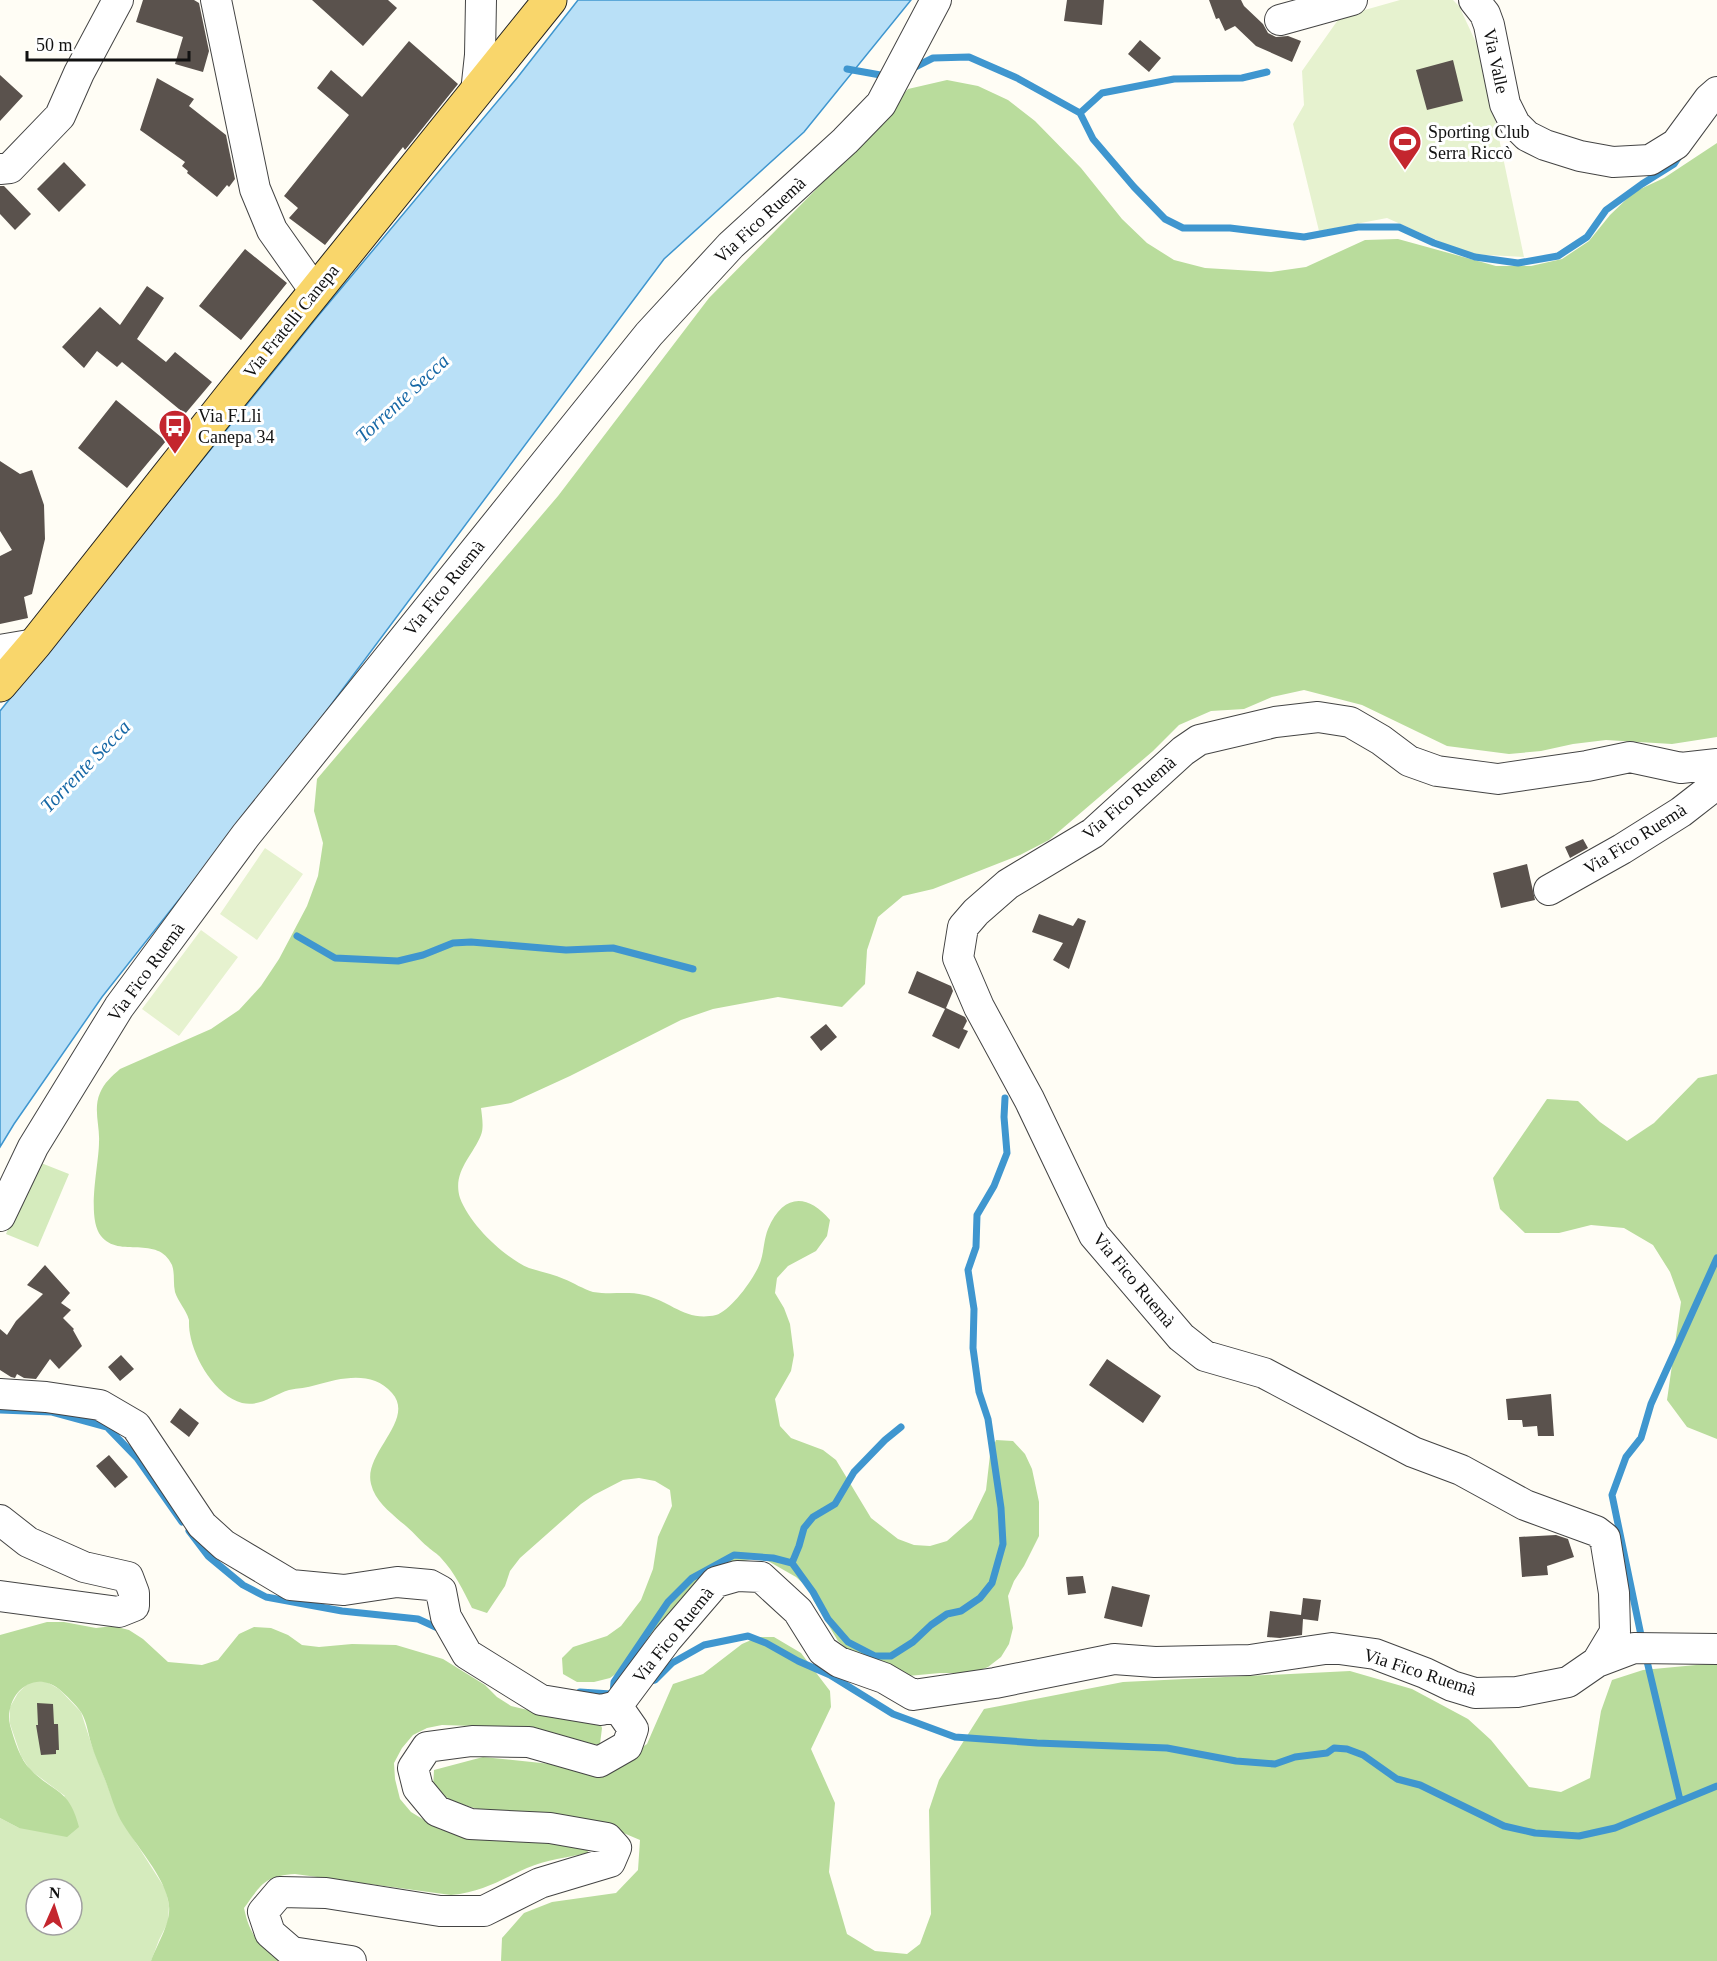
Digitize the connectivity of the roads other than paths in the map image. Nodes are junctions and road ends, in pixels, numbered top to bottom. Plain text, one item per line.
1 (118, 0) edge
2 (216, 0) edge
3 (481, 0) edge
4 (550, 0) edge
5 (936, 0) edge
6 (1352, 0) edge
7 (1474, 0) edge
8 (1280, 20) dead end
9 (476, 92) junction
10 (1717, 92) edge
11 (0, 169) edge
12 (315, 291) junction
13 (35, 644) junction
14 (0, 650) edge
15 (0, 685) edge
16 (1717, 764) edge
17 (1717, 784) edge
18 (1549, 890) dead end
19 (0, 1216) edge
20 (0, 1394) edge
21 (0, 1520) edge
22 (0, 1596) edge
23 (1717, 1648) edge
24 (1597, 1662) junction
25 (617, 1706) junction
26 (351, 1961) edge

1 - 11 street
2 - 12 street
3 - 9 street
4 - 9 main road, Via Fratelli Canepa
5 - 19 street, Via Fico Ruemà
6 - 8 street
7 - 10 street, Via Valle
9 - 12 main road, Via Fratelli Canepa
12 - 13 main road, Via Fratelli Canepa
13 - 14 street
13 - 15 main road, Via Fratelli Canepa
16 - 24 street, Via Fico Ruemà
17 - 18 street, Via Fico Ruemà
20 - 25 street
21 - 22 street
23 - 24 street
24 - 25 street, Via Fico Ruemà
25 - 26 street

